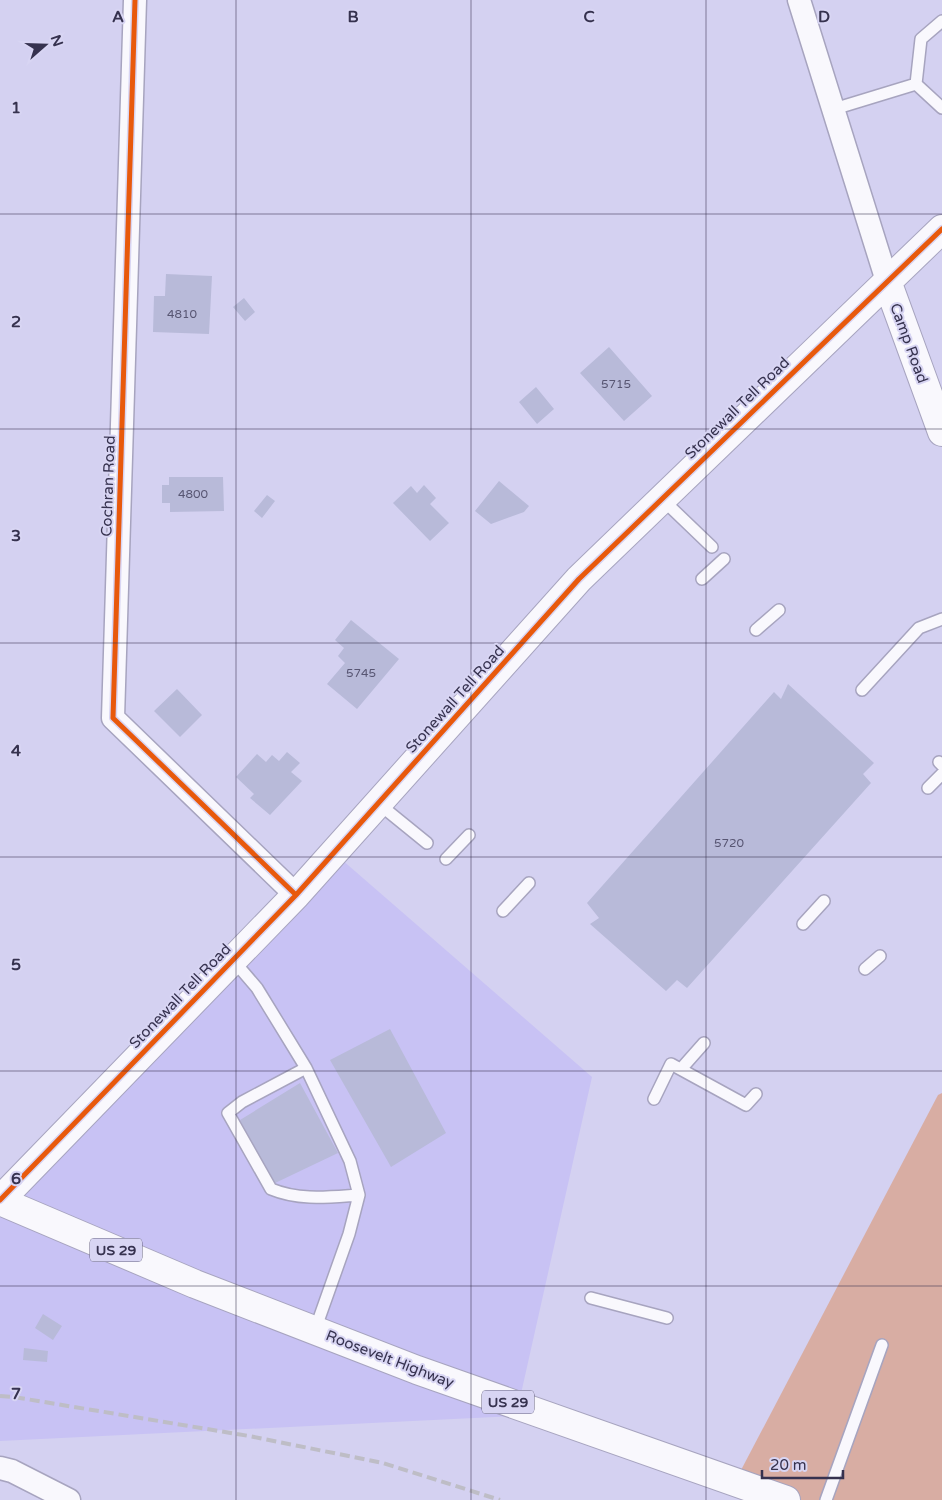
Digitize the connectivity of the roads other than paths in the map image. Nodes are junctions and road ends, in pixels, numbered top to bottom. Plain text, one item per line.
1 (135, 0) edge
2 (800, 0) edge
3 (942, 21) edge
4 (916, 84) junction
5 (942, 108) edge
6 (834, 109) junction
7 (942, 229) edge
8 (887, 281) junction
9 (942, 432) edge
10 (662, 498) junction
11 (712, 547) dead end
12 (724, 558) dead end
13 (702, 579) dead end
14 (779, 610) dead end
15 (942, 619) edge
16 (756, 630) dead end
17 (862, 690) dead end
18 (942, 774) edge
19 (928, 788) dead end
20 (379, 804) junction
21 (469, 835) dead end
22 (427, 843) dead end
23 (446, 859) dead end
24 (529, 883) dead end
25 (296, 895) junction
26 (824, 901) dead end
27 (502, 911) dead end
28 (803, 924) dead end
29 (880, 956) dead end
30 (233, 960) junction
31 (866, 969) dead end
32 (704, 1043) dead end
33 (306, 1068) junction
34 (680, 1069) junction
35 (756, 1094) dead end
36 (654, 1099) dead end
37 (359, 1195) junction
38 (0, 1201) edge
39 (591, 1298) dead end
40 (667, 1318) dead end
41 (315, 1330) junction
42 (882, 1345) dead end
43 (0, 1468) edge
44 (69, 1500) edge
45 (786, 1500) edge
46 (826, 1500) edge

1 - 25 street, Cochran Road
2 - 6 street
3 - 4 lane
4 - 5 lane
4 - 6 lane
6 - 8 street
7 - 8 street, Stonewall Tell Road
8 - 9 street, Camp Road
8 - 10 street, Stonewall Tell Road
10 - 11 lane
10 - 20 street, Stonewall Tell Road
12 - 13 lane
14 - 16 lane
15 - 17 lane
18 - 19 lane
20 - 22 lane
20 - 25 street, Stonewall Tell Road
21 - 23 lane
24 - 27 lane
25 - 30 street, Stonewall Tell Road
26 - 28 lane
29 - 31 lane
30 - 33 lane
30 - 38 street, Stonewall Tell Road
32 - 34 lane
33 - 37 lane
33 - 37 lane
34 - 35 lane
34 - 36 lane
37 - 41 lane
38 - 41 street, Roosevelt Highway / US 29
39 - 40 lane
41 - 45 street, Roosevelt Highway / US 29
42 - 46 lane
43 - 44 street

